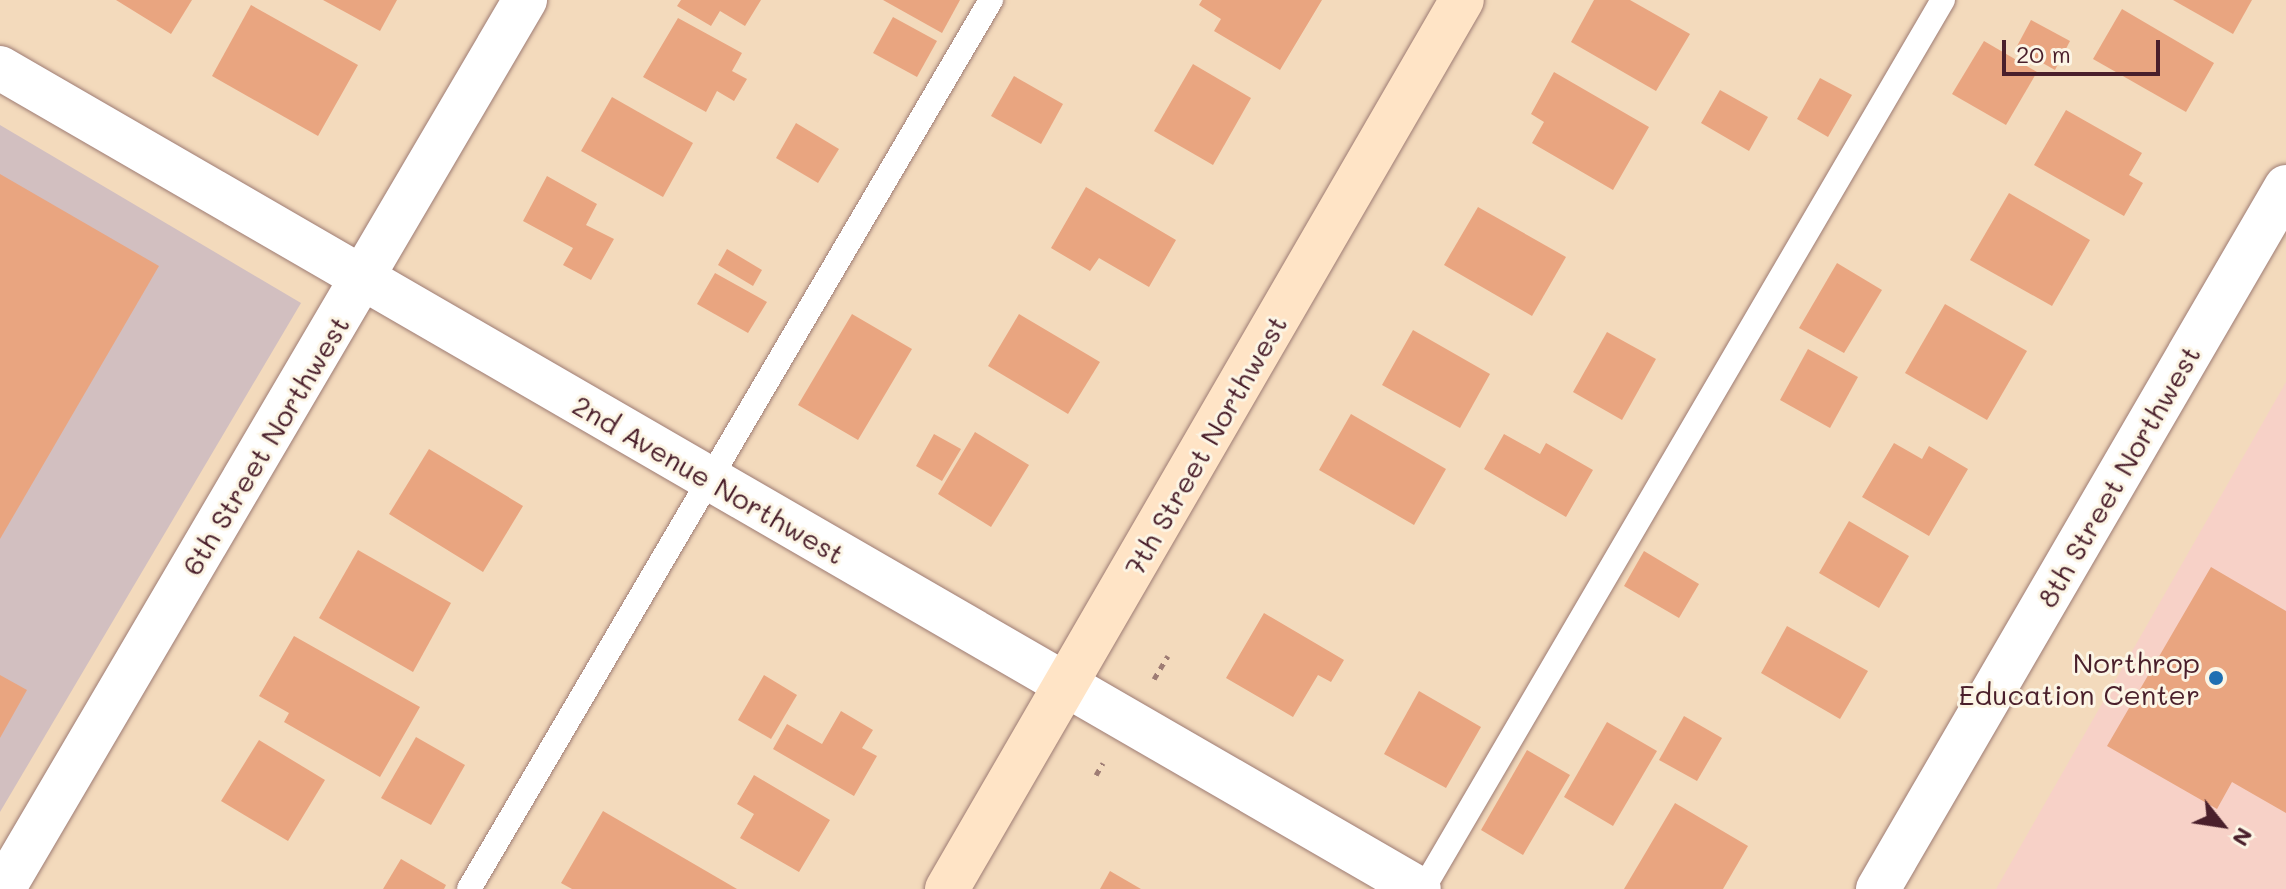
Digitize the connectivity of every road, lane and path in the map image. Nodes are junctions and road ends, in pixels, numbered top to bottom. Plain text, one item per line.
1 (525, 0) edge
2 (991, 0) edge
3 (1462, 0) edge
4 (1943, 0) edge
5 (0, 68) edge
6 (2286, 187) edge
7 (363, 279) junction
8 (707, 478) junction
9 (1065, 687) junction
10 (1402, 885) edge
11 (3, 889) edge
12 (469, 889) edge
13 (947, 889) edge
14 (1878, 889) edge

1 - 7 street, 6th Street Northwest
2 - 8 lane
3 - 9 main road, 7th Street Northwest
4 - 10 lane
5 - 7 street, 2nd Avenue Northwest
6 - 14 street, 8th Street Northwest
7 - 8 street, 2nd Avenue Northwest
7 - 11 street, 6th Street Northwest
8 - 9 street, 2nd Avenue Northwest
8 - 12 lane
9 - 10 street, 2nd Avenue Northwest
9 - 13 main road, 7th Street Northwest

